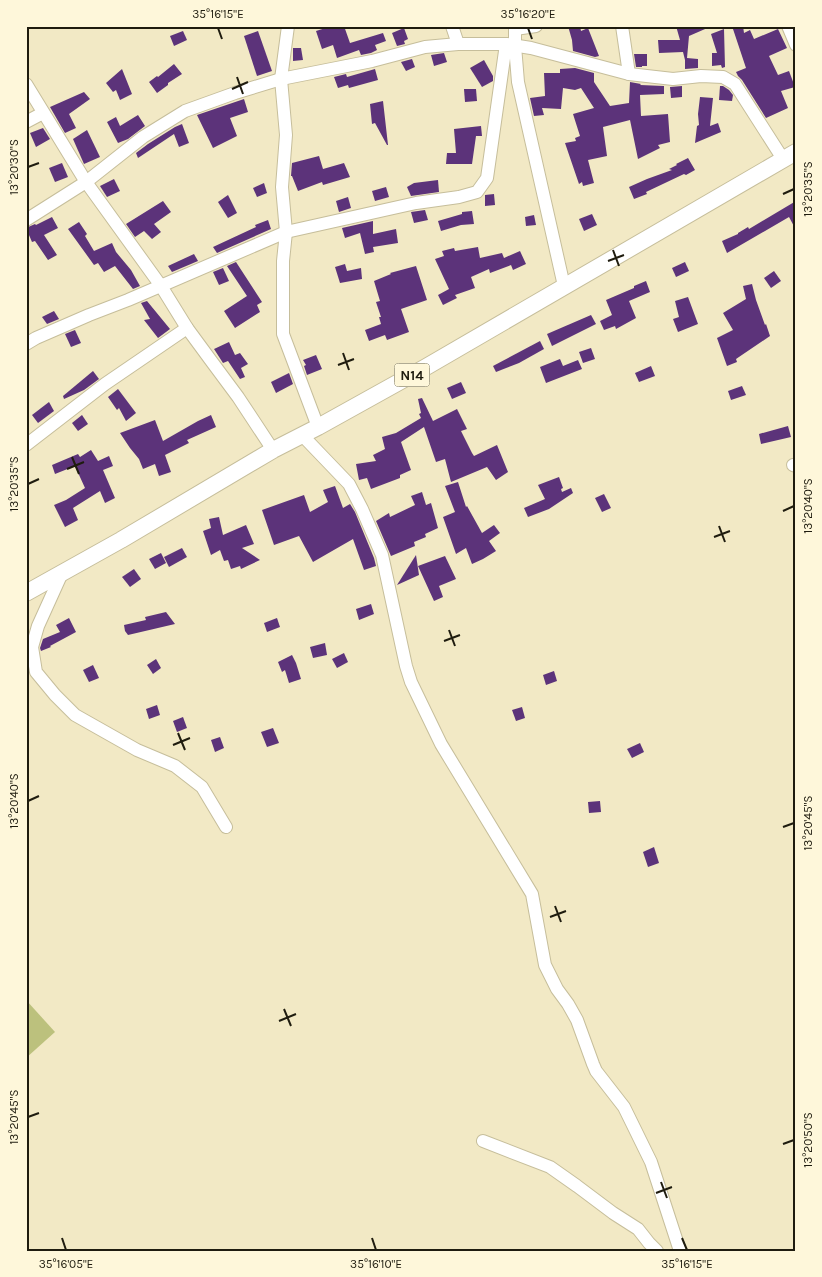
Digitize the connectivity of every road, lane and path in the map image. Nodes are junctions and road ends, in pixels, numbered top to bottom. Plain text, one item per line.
1 (288, 26) edge
2 (452, 26) edge
3 (536, 26) edge
4 (622, 26) edge
5 (788, 26) edge
6 (515, 28) edge
7 (458, 44) junction
8 (510, 45) junction
9 (796, 45) edge
10 (629, 74) junction
11 (281, 79) junction
12 (26, 84) edge
13 (43, 113) junction
14 (26, 122) edge
15 (790, 155) edge
16 (86, 182) junction
17 (26, 220) edge
18 (286, 232) junction
19 (161, 286) junction
20 (564, 286) junction
21 (187, 328) junction
22 (26, 344) edge
23 (318, 427) junction
24 (302, 435) junction
25 (27, 442) edge
26 (273, 450) junction
27 (62, 573) junction
28 (26, 593) edge
29 (226, 827) dead end
30 (483, 1141) dead end
31 (657, 1251) edge
32 (680, 1251) edge

1 - 11 street
2 - 7 street
3 - 6 street
4 - 10 street
5 - 9 street
6 - 8 street
7 - 8 street
7 - 11 street
8 - 10 street
8 - 18 street
8 - 20 street
10 - 15 street
11 - 16 street
11 - 18 street
12 - 13 street
13 - 14 street
13 - 16 street
15 - 20 main road, N14
16 - 17 street
16 - 19 street
18 - 19 street
18 - 23 street
19 - 21 street
19 - 22 street
20 - 23 main road, N14
21 - 25 street
21 - 26 street
23 - 24 main road, N14
24 - 26 main road, N14
24 - 32 street
26 - 27 main road, N14
27 - 28 main road, N14
27 - 29 street
30 - 31 street

